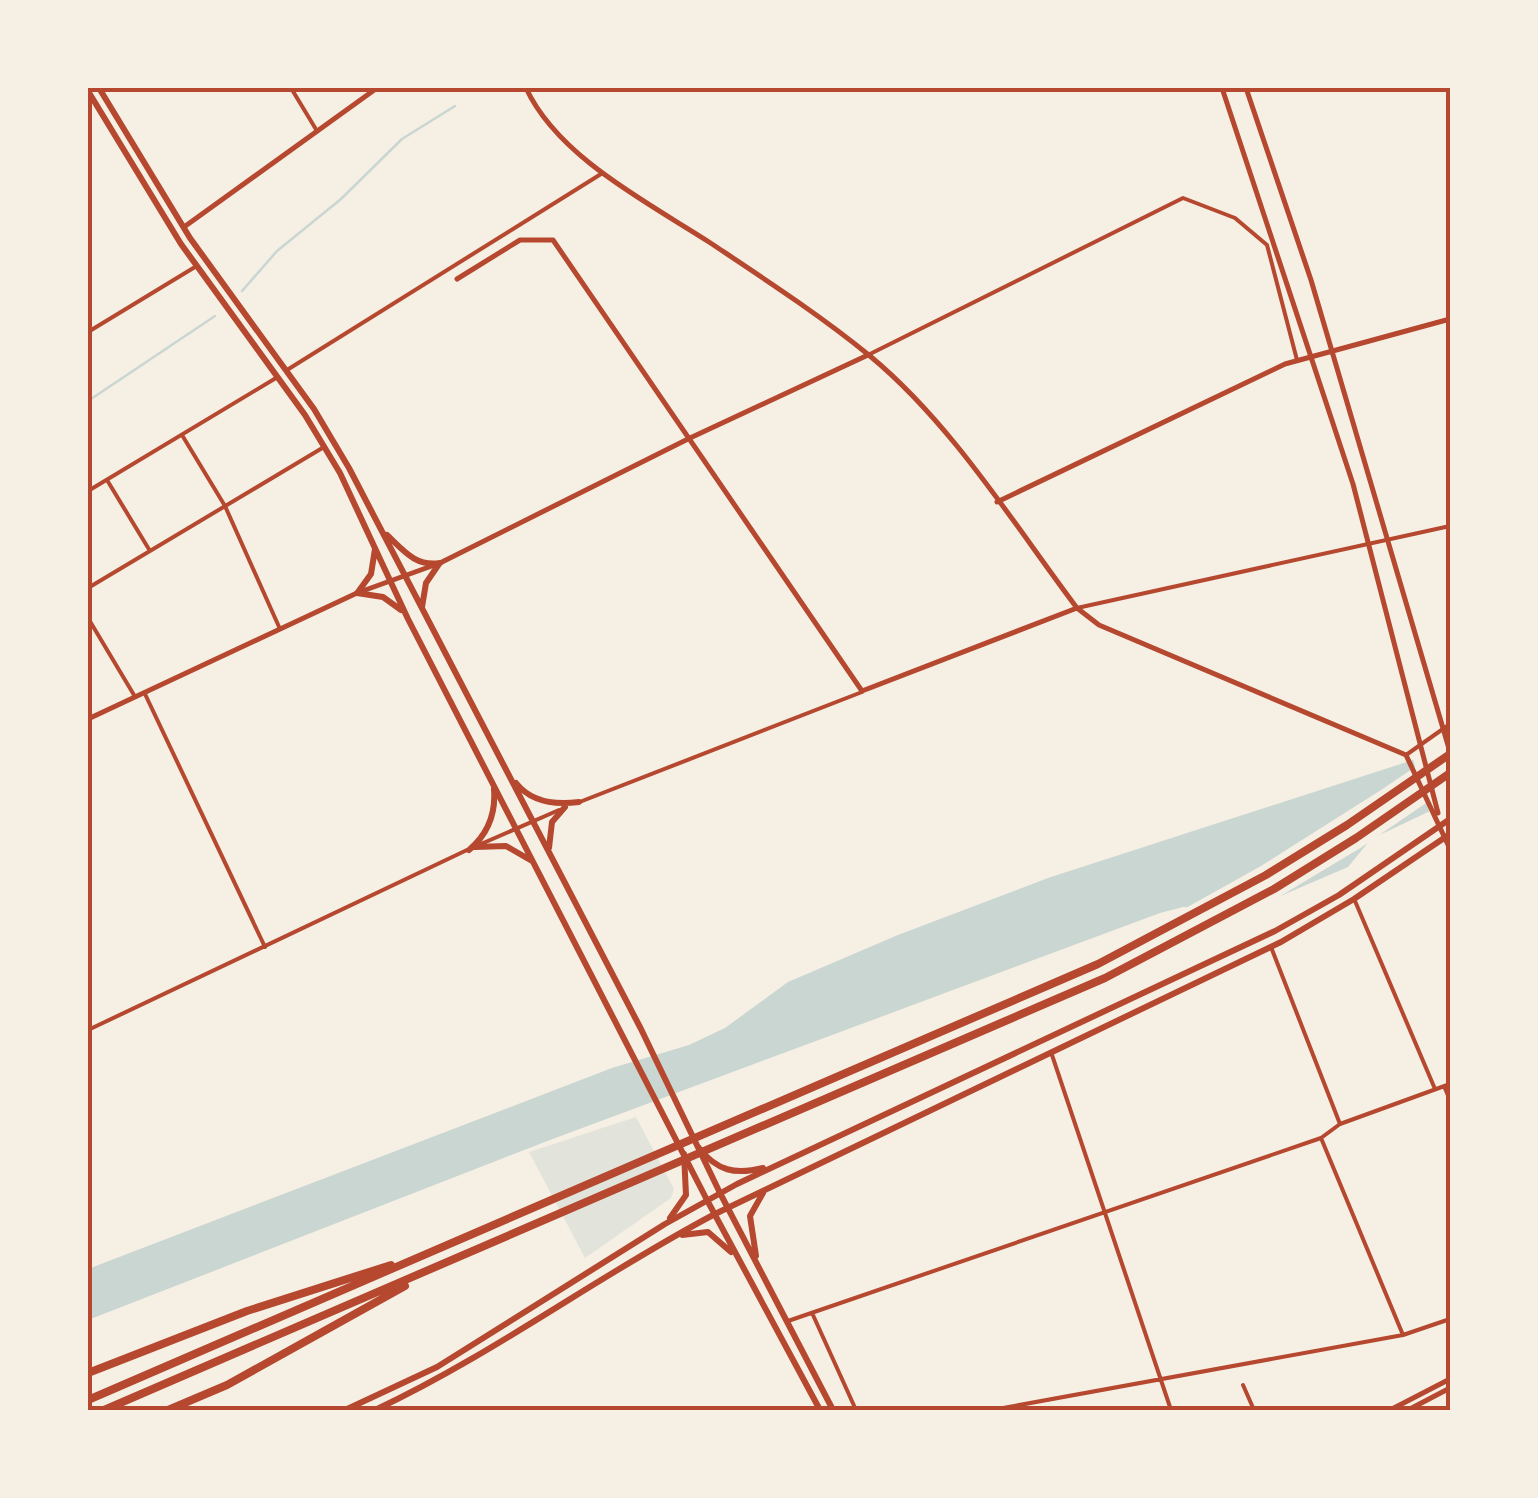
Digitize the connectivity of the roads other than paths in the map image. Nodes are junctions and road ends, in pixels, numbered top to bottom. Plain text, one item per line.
1 (291, 88) edge
2 (377, 88) edge
3 (526, 88) edge
4 (1222, 88) edge
5 (1246, 88) edge
6 (88, 91) edge
7 (101, 91) edge
8 (90, 101) edge
9 (317, 131) junction
10 (602, 173) junction
11 (184, 227) junction
12 (196, 267) junction
13 (457, 279) dead end
14 (1450, 319) edge
15 (88, 332) edge
16 (1332, 351) junction
17 (868, 355) junction
18 (1310, 356) junction
19 (1296, 360) junction
20 (286, 370) junction
21 (278, 378) junction
22 (182, 435) junction
23 (690, 438) junction
24 (324, 446) junction
25 (107, 480) junction
26 (88, 492) edge
27 (997, 502) junction
28 (224, 506) junction
29 (1450, 526) edge
30 (383, 531) junction
31 (1389, 539) junction
32 (374, 542) junction
33 (1369, 544) junction
34 (150, 551) junction
35 (440, 563) junction
36 (405, 576) junction
37 (390, 581) junction
38 (88, 588) edge
39 (357, 593) junction
40 (1077, 608) junction
41 (423, 612) junction
42 (88, 618) edge
43 (408, 620) junction
44 (280, 629) junction
45 (862, 691) junction
46 (144, 692) junction
47 (134, 697) junction
48 (88, 719) edge
49 (1450, 724) edge
50 (1444, 729) junction
51 (1421, 746) junction
52 (1450, 753) edge
53 (1406, 755) junction
54 (507, 772) junction
55 (1450, 774) edge
56 (492, 780) junction
57 (579, 802) junction
58 (566, 807) junction
59 (1450, 820) edge
60 (532, 822) junction
61 (1442, 826) junction
62 (517, 828) junction
63 (1449, 836) edge
64 (1450, 849) edge
65 (469, 850) junction
66 (552, 859) junction
67 (536, 866) junction
68 (1354, 899) junction
69 (265, 947) junction
70 (1271, 947) junction
71 (88, 1030) edge
72 (1051, 1050) junction
73 (1447, 1085) edge
74 (1435, 1089) junction
75 (1450, 1100) edge
76 (1340, 1124) junction
77 (1321, 1138) junction
78 (699, 1148) junction
79 (684, 1154) junction
80 (779, 1164) junction
81 (770, 1186) junction
82 (720, 1192) junction
83 (707, 1200) junction
84 (728, 1208) junction
85 (715, 1214) junction
86 (1106, 1215) junction
87 (664, 1224) junction
88 (670, 1238) junction
89 (438, 1250) junction
90 (740, 1262) junction
91 (444, 1264) junction
92 (759, 1267) junction
93 (812, 1313) junction
94 (1450, 1319) edge
95 (787, 1321) junction
96 (1404, 1336) junction
97 (88, 1374) edge
98 (1450, 1379) edge
99 (1162, 1381) junction
100 (1243, 1385) dead end
101 (1450, 1388) edge
102 (88, 1400) edge
103 (1422, 1407) edge
104 (104, 1410) edge
105 (168, 1410) edge
106 (345, 1410) edge
107 (375, 1410) edge
108 (820, 1410) edge
109 (832, 1410) edge
110 (856, 1410) edge
111 (992, 1410) edge
112 (1171, 1410) edge
113 (1254, 1410) edge
114 (1390, 1410) edge
115 (1408, 1410) edge

1 - 9 street
2 - 9 street
3 - 10 street
4 - 18 street
5 - 16 street
6 - 8 main road
7 - 8 street
7 - 11 main road
8 - 12 main road
9 - 11 street
10 - 17 street
10 - 20 street
11 - 20 main road
12 - 15 street
12 - 21 main road
13 - 23 street
14 - 16 street
16 - 18 street
16 - 31 street
17 - 19 street
17 - 23 street
17 - 27 street
18 - 19 street
18 - 33 street
19 - 27 street
20 - 30 main road
21 - 22 street
21 - 24 main road
22 - 25 street
22 - 28 street
23 - 35 street
23 - 45 street
24 - 28 street
24 - 32 main road
25 - 26 street
25 - 34 street
27 - 40 street
28 - 34 street
28 - 44 street
29 - 31 street
30 - 35 main road
30 - 36 main road
31 - 33 street
31 - 50 street
32 - 37 main road
32 - 39 main road
33 - 40 street
33 - 51 street
34 - 38 street
35 - 36 street
35 - 41 main road
36 - 37 street
36 - 41 main road
37 - 39 street
37 - 43 main road
39 - 43 main road
39 - 44 street
40 - 45 street
40 - 53 street
41 - 54 main road
42 - 47 street
43 - 56 main road
44 - 46 street
45 - 57 street
46 - 47 street
46 - 69 street
47 - 48 street
49 - 50 street
50 - 51 street
50 - 52 street
51 - 53 street
51 - 61 street
52 - 89 highway
53 - 61 street
54 - 57 main road
54 - 60 main road
55 - 91 highway
56 - 62 main road
56 - 65 main road
57 - 58 street
58 - 60 street
58 - 66 main road
59 - 61 main road
60 - 62 street
60 - 66 main road
61 - 63 street
61 - 80 main road
62 - 65 street
62 - 67 main road
63 - 64 street
63 - 68 main road
65 - 67 main road
65 - 69 street
66 - 78 main road
67 - 79 main road
68 - 70 main road
68 - 74 street
69 - 71 street
70 - 72 main road
70 - 76 street
72 - 81 main road
72 - 86 street
73 - 74 street
73 - 75 street
74 - 76 street
76 - 77 street
77 - 86 street
77 - 96 street
78 - 80 main road
78 - 82 main road
79 - 83 main road
79 - 87 main road
80 - 82 main road
81 - 84 main road
81 - 92 main road
82 - 83 main road
82 - 84 main road
83 - 85 main road
83 - 87 main road
84 - 85 main road
84 - 92 main road
85 - 88 main road
85 - 90 main road
86 - 93 street
86 - 99 street
87 - 106 main road
88 - 90 main road
88 - 107 main road
89 - 97 highway
89 - 102 highway
90 - 108 main road
91 - 104 highway
91 - 105 highway
92 - 95 main road
93 - 95 street
93 - 110 street
94 - 96 street
95 - 109 main road
96 - 99 street
98 - 114 street
99 - 111 street
99 - 112 street
100 - 113 street
101 - 103 street
103 - 115 street

